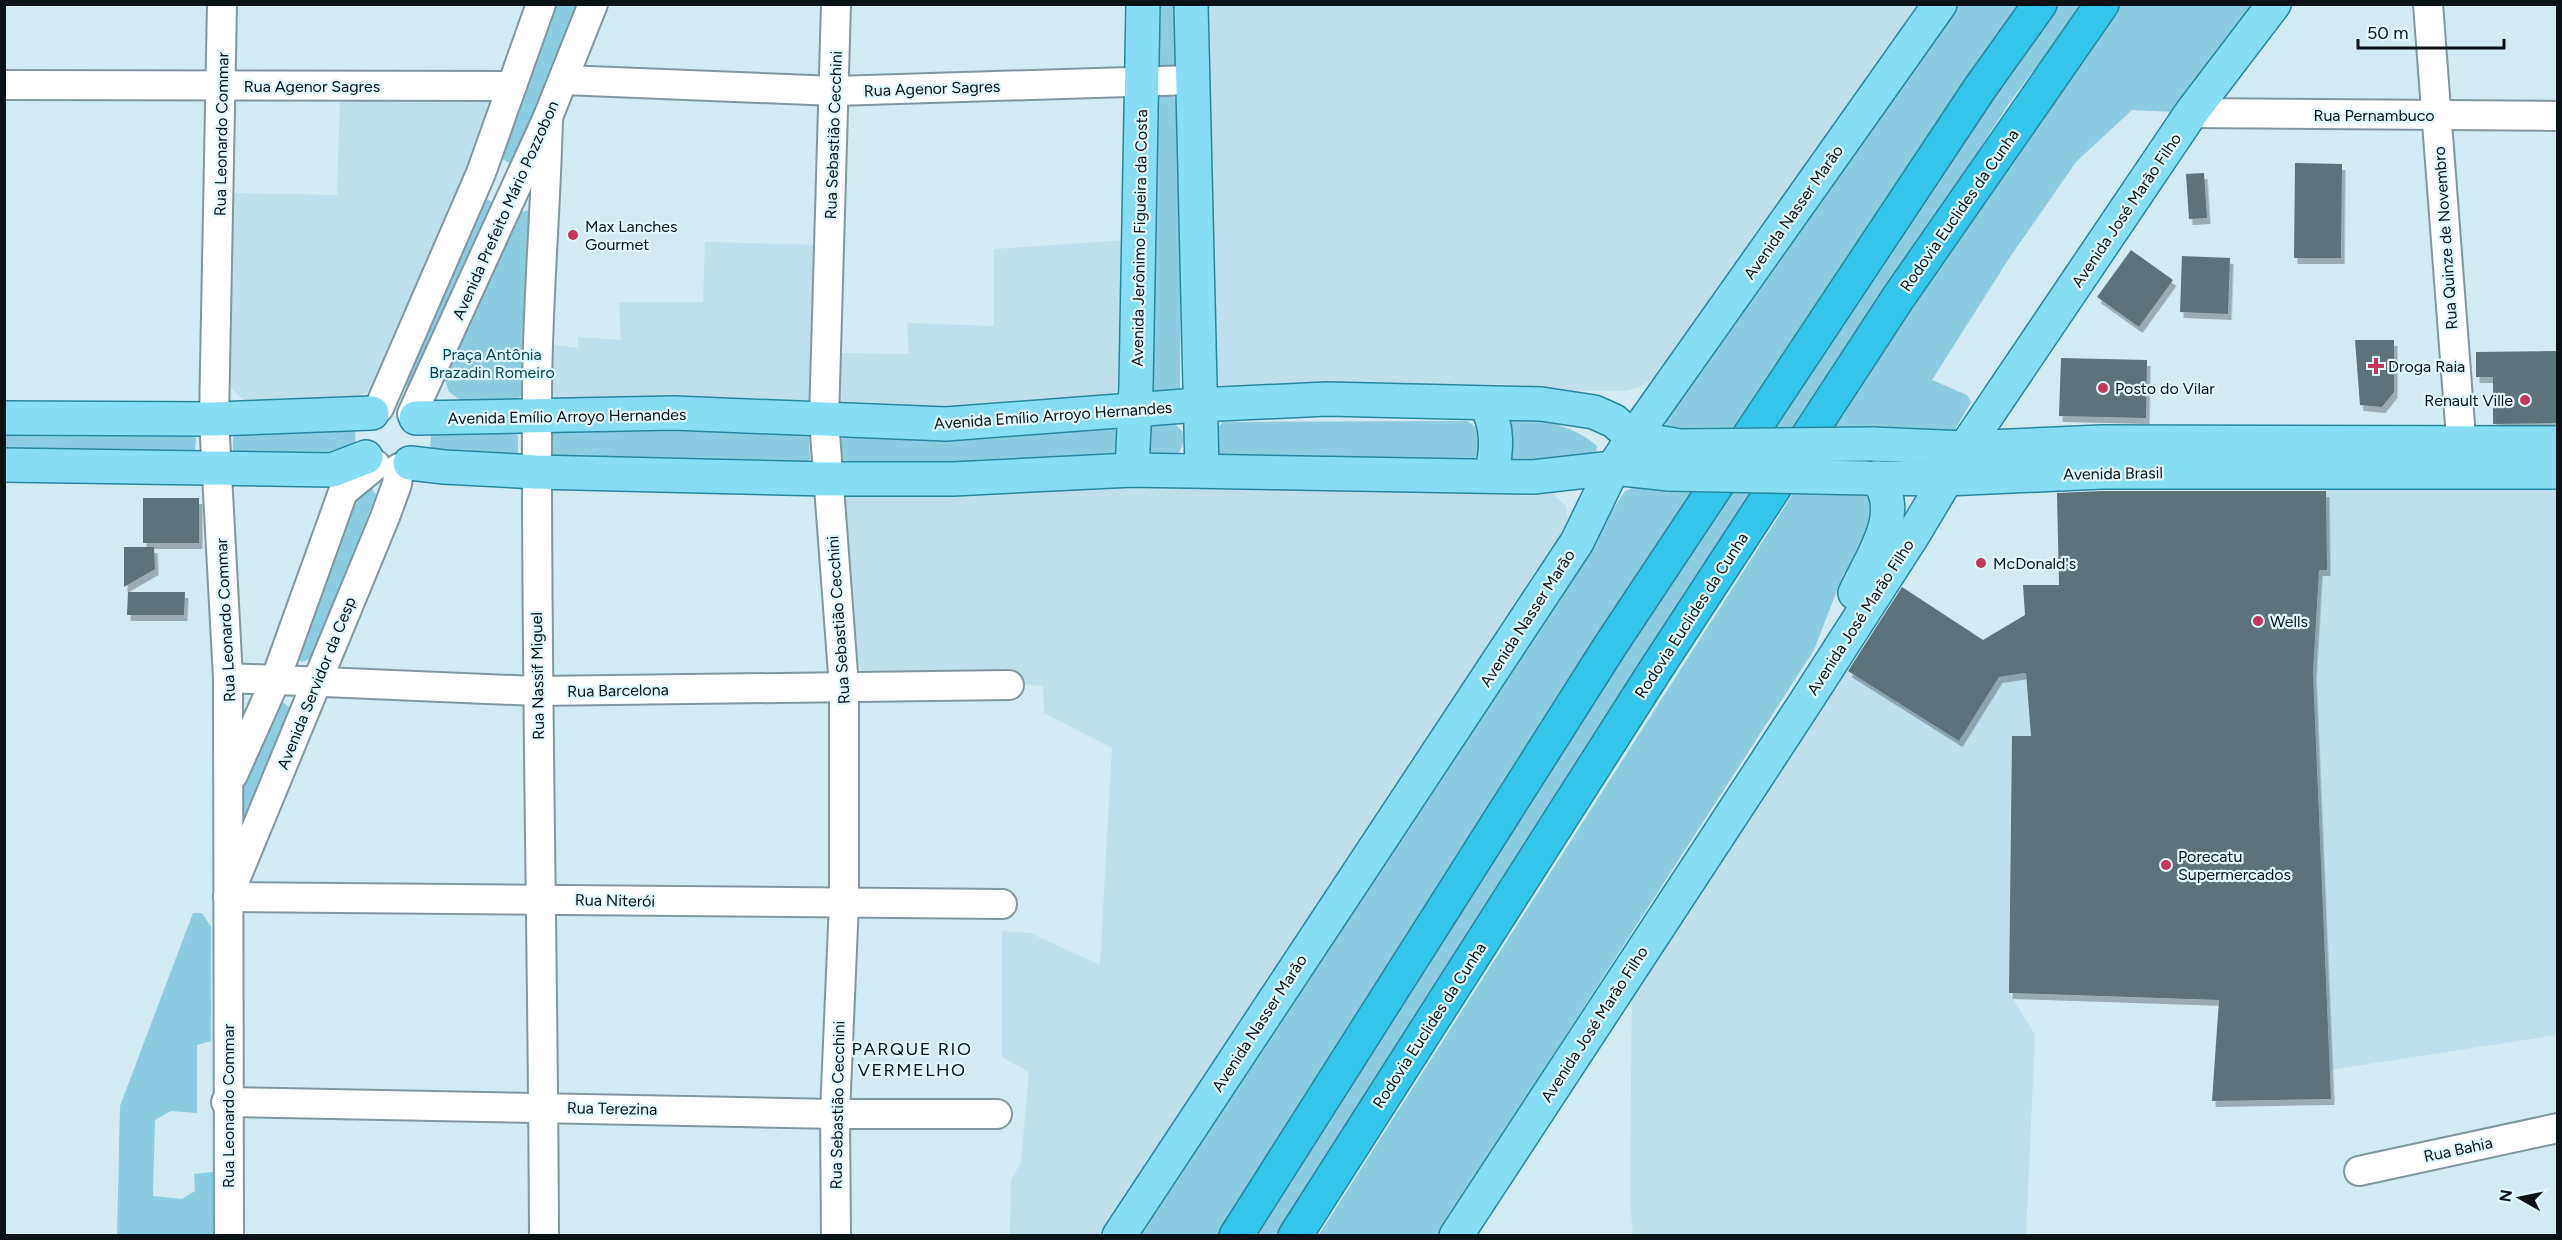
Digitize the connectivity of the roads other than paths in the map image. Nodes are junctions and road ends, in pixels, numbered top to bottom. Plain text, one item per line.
1 (222, 4) edge
2 (593, 4) edge
3 (836, 4) edge
4 (1143, 4) edge
5 (1191, 4) edge
6 (1940, 4) edge
7 (2040, 4) edge
8 (2102, 4) edge
9 (2274, 4) edge
10 (2428, 4) edge
11 (541, 5) edge
12 (564, 80) junction
13 (1192, 80) junction
14 (1143, 81) junction
15 (4, 85) edge
16 (222, 86) junction
17 (512, 86) junction
18 (835, 91) junction
19 (2191, 113) junction
20 (2436, 115) junction
21 (2558, 116) edge
22 (548, 117) junction
23 (481, 173) junction
24 (517, 185) junction
25 (546, 192) junction
26 (1485, 404) junction
27 (1198, 405) junction
28 (376, 410) junction
29 (1134, 410) junction
30 (414, 416) junction
31 (537, 416) junction
32 (4, 418) edge
33 (214, 419) junction
34 (824, 420) junction
35 (1633, 438) junction
36 (2558, 443) edge
37 (1965, 448) junction
38 (2102, 457) junction
39 (2462, 458) junction
40 (1675, 460) junction
41 (388, 463) junction
42 (4, 465) edge
43 (217, 466) junction
44 (1613, 468) junction
45 (1202, 470) junction
46 (536, 471) junction
47 (1132, 471) junction
48 (2558, 472) edge
49 (1491, 476) junction
50 (1872, 478) junction
51 (828, 479) junction
52 (1946, 479) junction
53 (228, 678) junction
54 (275, 681) junction
55 (316, 683) junction
56 (1009, 686) dead end
57 (844, 687) junction
58 (536, 691) junction
59 (1803, 706) junction
60 (229, 785) junction
61 (228, 897) junction
62 (542, 899) junction
63 (844, 902) junction
64 (1002, 904) dead end
65 (226, 1102) junction
66 (544, 1106) junction
67 (835, 1114) junction
68 (997, 1114) dead end
69 (2558, 1128) edge
70 (2359, 1171) dead end
71 (229, 1236) edge
72 (544, 1236) edge
73 (836, 1236) edge
74 (1119, 1236) edge
75 (1236, 1236) edge
76 (1295, 1236) edge
77 (1456, 1236) edge

1 - 16 street, Rua Leonardo Commar
2 - 12 street, Avenida Prefeito Mário Pozzobon
3 - 18 street, Rua Sebastião Cecchini
4 - 14 main road, Avenida Jerônimo Figueira da Costa
5 - 13 main road
6 - 35 main road, Avenida Nasser Marão
7 - 75 highway
8 - 76 highway, Rodovia Euclides da Cunha
9 - 19 main road, Avenida José Marão Filho
10 - 20 street, Rua Quinze de Novembro
11 - 17 street
12 - 18 street, Rua Agenor Sagres
12 - 22 street, Avenida Prefeito Mário Pozzobon
13 - 14 street, Rua Agenor Sagres
13 - 27 main road
14 - 18 street, Rua Agenor Sagres
14 - 29 main road, Avenida Jerônimo Figueira da Costa
15 - 16 street, Rua Agenor Sagres
16 - 17 street, Rua Agenor Sagres
16 - 33 street, Rua Leonardo Commar
17 - 23 street
18 - 34 street, Rua Sebastião Cecchini
19 - 20 street, Rua Pernambuco
19 - 37 main road, Avenida José Marão Filho
20 - 21 street, Rua Pernambuco
20 - 39 street, Rua Quinze de Novembro
22 - 24 street, Avenida Prefeito Mário Pozzobon
22 - 25 street, Rua Nassif Miguel
23 - 24 street
23 - 28 street
24 - 25 street
24 - 30 street, Avenida Prefeito Mário Pozzobon
25 - 31 street, Rua Nassif Miguel
26 - 27 main road, Avenida Emílio Arroyo Hernandes
26 - 35 main road, Avenida Emílio Arroyo Hernandes
26 - 49 main road
27 - 29 main road, Avenida Emílio Arroyo Hernandes
27 - 45 main road
28 - 30 main road, Avenida Emílio Arroyo Hernandes
28 - 33 main road, Avenida Emílio Arroyo Hernandes
28 - 41 main road
29 - 34 main road, Avenida Emílio Arroyo Hernandes
29 - 47 main road, Avenida Jerônimo Figueira da Costa
30 - 31 main road, Avenida Emílio Arroyo Hernandes
30 - 41 main road
31 - 34 main road, Avenida Emílio Arroyo Hernandes
31 - 46 street, Rua Nassif Miguel
32 - 33 main road, Avenida Emílio Arroyo Hernandes
33 - 43 street, Rua Leonardo Commar
34 - 51 street, Rua Sebastião Cecchini
35 - 40 main road, Avenida Emílio Arroyo Hernandes
35 - 44 main road, Avenida Nasser Marão
36 - 39 main road, Avenida Brasil
37 - 38 main road, Avenida Brasil
37 - 40 main road, Avenida Brasil, bridge
37 - 52 main road, Avenida José Marão Filho
38 - 39 main road, Avenida Brasil
38 - 52 main road, Avenida Brasil
39 - 48 main road, Avenida Brasil
40 - 44 main road
40 - 50 main road, Avenida Brasil, bridge
41 - 43 main road
41 - 46 main road
41 - 54 street
41 - 55 street, Avenida Servidor da Cesp
42 - 43 main road
43 - 53 street, Rua Leonardo Commar
44 - 49 main road
44 - 74 main road, Avenida Nasser Marão
45 - 47 main road
45 - 49 main road
46 - 51 main road
46 - 58 street, Rua Nassif Miguel
47 - 51 main road
50 - 52 main road, Avenida Brasil
50 - 59 main road
51 - 57 street, Rua Sebastião Cecchini
52 - 59 main road, Avenida José Marão Filho
53 - 54 street, Rua Barcelona
53 - 60 street, Rua Leonardo Commar
54 - 55 street, Rua Barcelona
54 - 60 street
55 - 58 street, Rua Barcelona
55 - 61 street, Avenida Servidor da Cesp
56 - 57 street, Rua Barcelona
57 - 58 street, Rua Barcelona
57 - 63 street, Rua Sebastião Cecchini
58 - 62 street, Rua Nassif Miguel
59 - 77 main road, Avenida José Marão Filho
60 - 61 street, Rua Leonardo Commar
61 - 62 street, Rua Niterói
61 - 65 street, Rua Leonardo Commar
62 - 63 street, Rua Niterói
62 - 66 street, Rua Nassif Miguel
63 - 64 street, Rua Niterói
63 - 67 street, Rua Sebastião Cecchini
65 - 66 street, Rua Terezina
65 - 71 street, Rua Leonardo Commar
66 - 67 street, Rua Terezina
66 - 72 street, Rua Nassif Miguel
67 - 68 street, Rua Terezina
67 - 73 street, Rua Sebastião Cecchini
69 - 70 street, Rua Bahia

